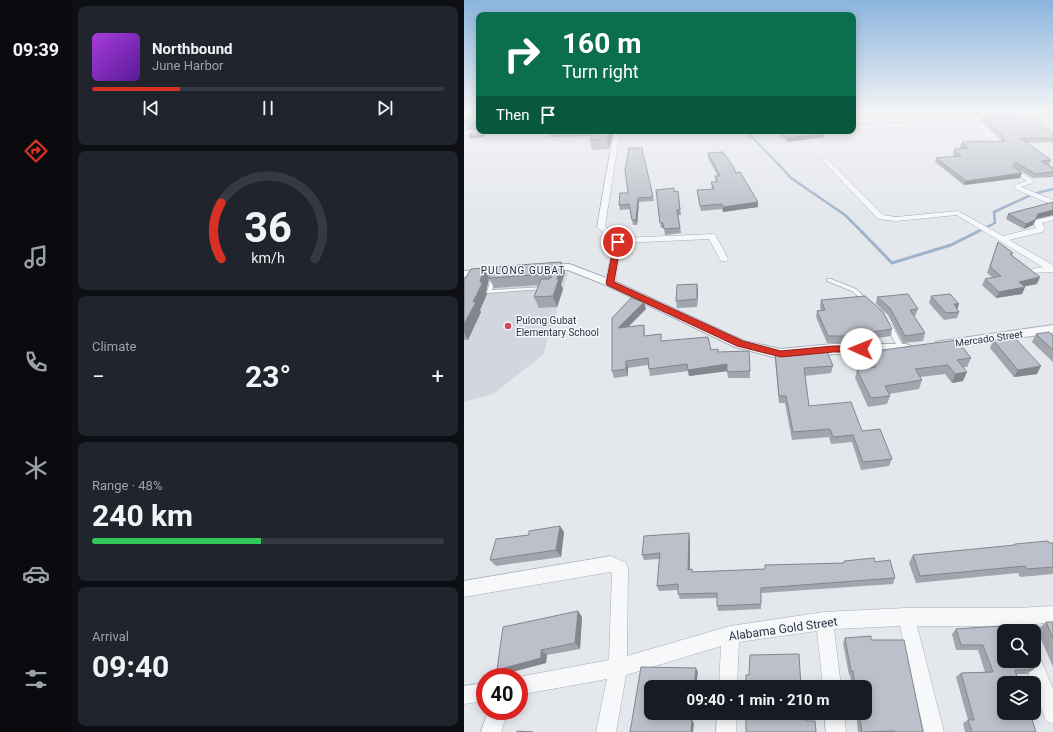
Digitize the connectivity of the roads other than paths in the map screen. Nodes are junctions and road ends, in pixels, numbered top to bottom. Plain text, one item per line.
1 (615, 145) edge
2 (825, 160) dead end
3 (1015, 170) edge
4 (1053, 203) edge
5 (1053, 218) edge
6 (1001, 239) junction
7 (618, 242) junction
8 (724, 259) dead end
9 (1052, 268) edge
10 (1034, 271) edge
11 (495, 272) junction
12 (464, 274) edge
13 (829, 280) dead end
14 (610, 283) junction
15 (552, 287) edge
16 (870, 304) edge
17 (885, 317) edge
18 (1053, 329) edge
19 (902, 350) junction
20 (464, 588) edge
21 (1053, 614) edge
22 (906, 617) junction
23 (824, 621) junction
24 (1020, 624) edge
25 (730, 635) junction
26 (618, 668) junction
27 (1036, 668) edge
28 (728, 680) edge
29 (831, 680) edge
30 (528, 684) edge
31 (476, 693) edge
32 (464, 695) edge
33 (1053, 714) edge
34 (495, 720) edge
35 (727, 720) edge
36 (835, 720) edge
37 (491, 732) edge
38 (606, 732) edge
39 (726, 732) edge
40 (836, 732) edge
41 (934, 732) edge

1 - 7 street
2 - 6 street
3 - 4 street
5 - 6 street
6 - 9 street
7 - 8 street
7 - 14 street
9 - 10 street
11 - 12 street, Mercado Street
11 - 14 street, Mercado Street
11 - 15 lane
13 - 16 lane
14 - 19 street, Mercado Street
17 - 19 lane
18 - 19 street, Mercado Street
20 - 26 street
21 - 24 street, Alabama Gold Street
22 - 23 street, Alabama Gold Street
22 - 24 street, Alabama Gold Street
22 - 41 street
23 - 25 street, Alabama Gold Street
23 - 29 street
25 - 26 street, Alabama Gold Street
25 - 28 street
26 - 30 street, Alabama Gold Street
26 - 38 street
27 - 33 street
31 - 32 street
34 - 37 street
35 - 39 street
36 - 40 street

